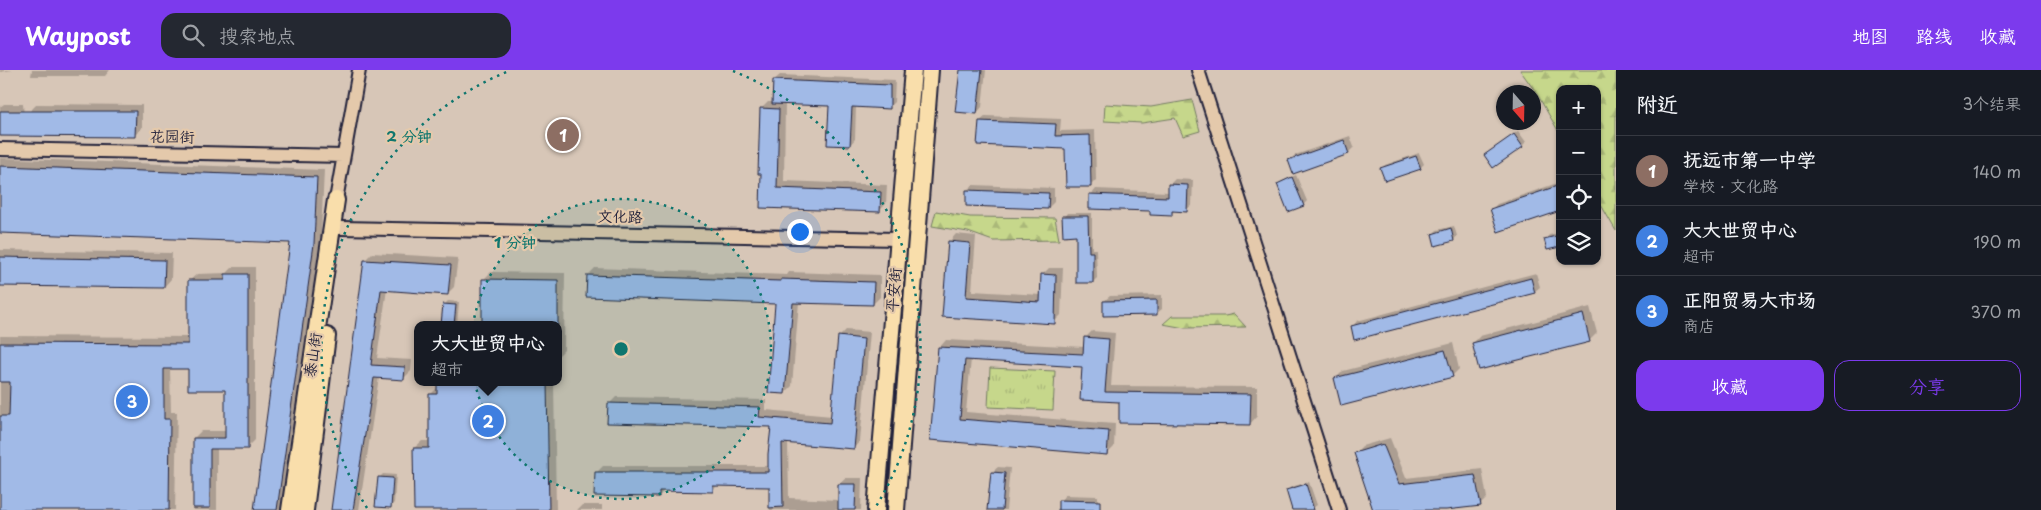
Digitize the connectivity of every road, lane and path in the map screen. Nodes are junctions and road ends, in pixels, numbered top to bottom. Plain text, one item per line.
1 (359, 70) edge
2 (913, 70) edge
3 (930, 70) edge
4 (1198, 70) edge
5 (0, 149) edge
6 (343, 156) junction
7 (336, 200) junction
8 (341, 228) junction
9 (898, 239) junction
10 (290, 510) edge
11 (305, 510) edge
12 (876, 510) edge
13 (896, 510) edge
14 (1340, 510) edge

1 - 6 street, 泰山街
2 - 9 main road, 平安街
3 - 13 main road, 平安街
4 - 14 street
5 - 6 street, 花园街
6 - 7 street, 泰山街
7 - 8 main road, 泰山街
7 - 10 main road, 泰山街
8 - 9 street, 文化路
8 - 11 main road, 泰山街
9 - 12 main road, 平安街

